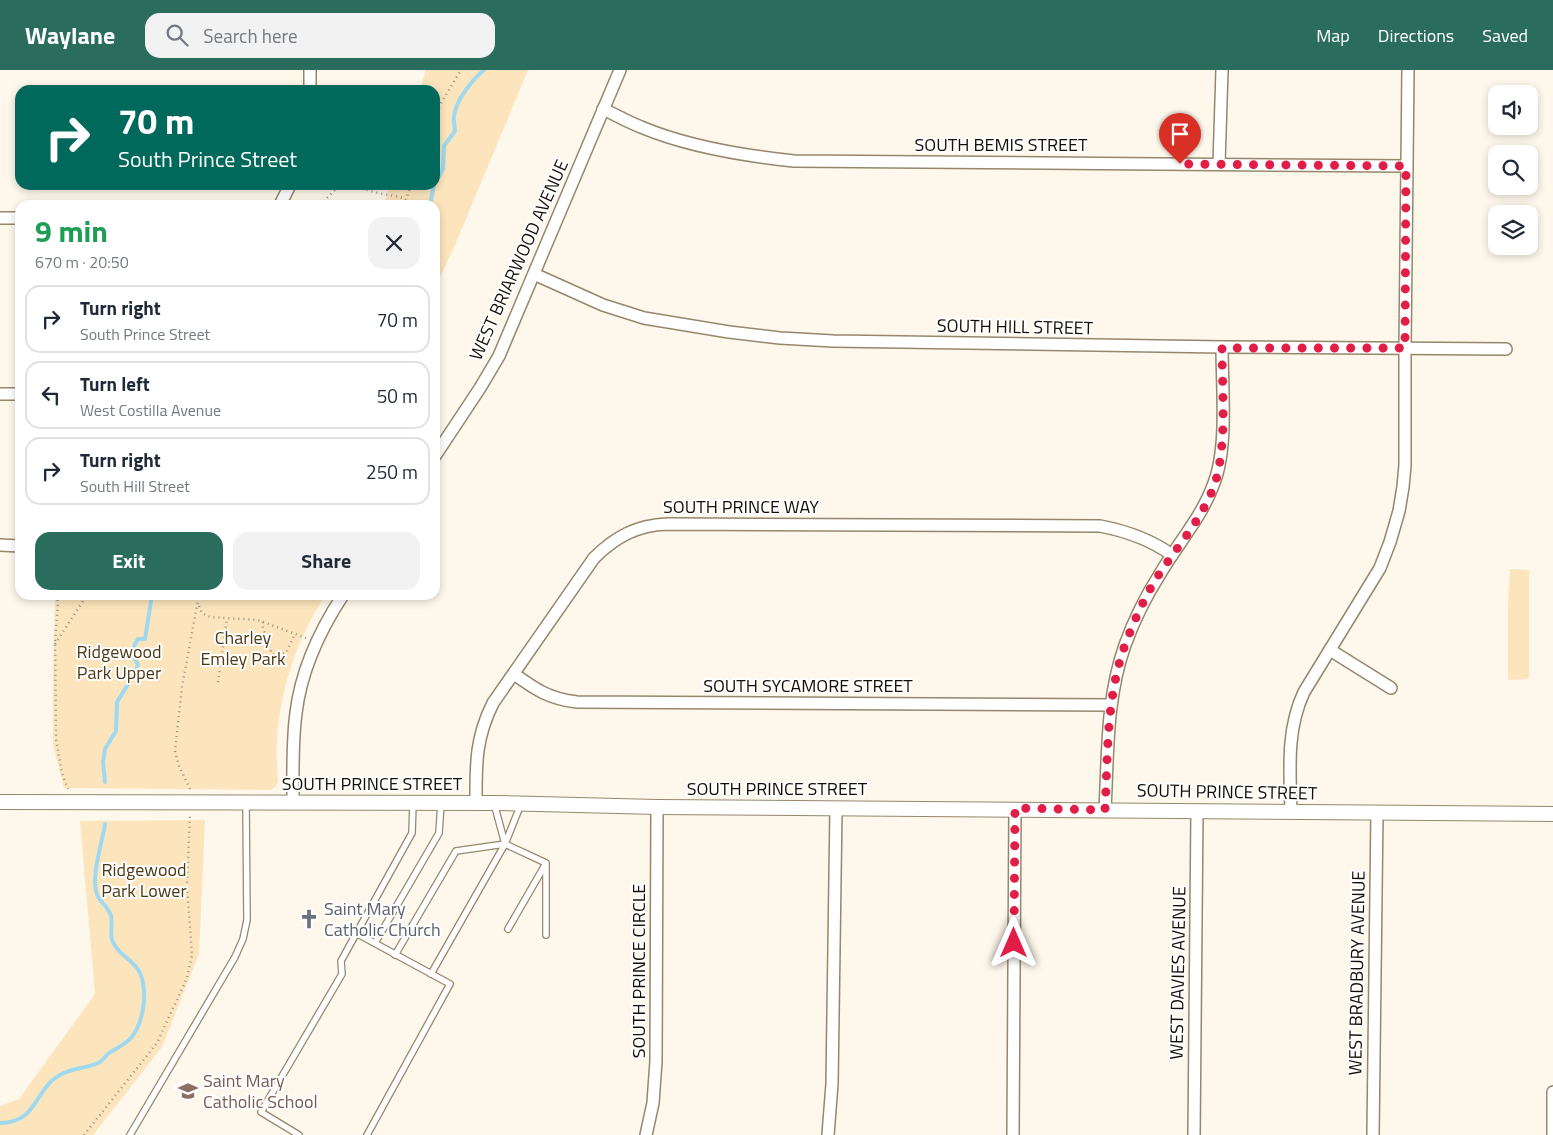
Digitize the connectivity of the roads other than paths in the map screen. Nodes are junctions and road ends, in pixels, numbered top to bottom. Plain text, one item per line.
1 (310, 70) edge
2 (620, 70) edge
3 (1222, 70) edge
4 (1408, 70) edge
5 (310, 85) edge
6 (603, 109) junction
7 (1219, 164) junction
8 (1406, 166) junction
9 (0, 218) edge
10 (15, 218) edge
11 (534, 274) junction
12 (1222, 348) junction
13 (1405, 348) junction
14 (1506, 349) dead end
15 (0, 394) edge
16 (15, 394) edge
17 (440, 448) edge
18 (0, 545) edge
19 (15, 546) edge
20 (1172, 555) junction
21 (340, 600) edge
22 (1330, 650) junction
23 (514, 674) junction
24 (1392, 688) dead end
25 (1110, 705) junction
26 (0, 802) edge
27 (294, 802) junction
28 (246, 803) junction
29 (413, 803) junction
30 (441, 803) junction
31 (476, 804) junction
32 (494, 804) junction
33 (521, 804) junction
34 (657, 807) junction
35 (836, 808) junction
36 (1015, 808) junction
37 (1105, 810) junction
38 (1197, 811) junction
39 (1291, 812) junction
40 (1377, 812) junction
41 (1553, 814) edge
42 (505, 844) junction
43 (546, 863) junction
44 (508, 929) dead end
45 (356, 933) junction
46 (546, 935) dead end
47 (375, 943) junction
48 (395, 954) junction
49 (432, 974) junction
50 (1553, 1092) edge
51 (130, 1135) edge
52 (299, 1135) edge
53 (367, 1135) edge
54 (646, 1135) edge
55 (828, 1135) edge
56 (1013, 1135) edge
57 (1194, 1135) edge
58 (1373, 1135) edge
59 (1552, 1135) edge

1 - 5 street
2 - 6 street, WEST BRIARWOOD AVENUE
3 - 7 street
4 - 8 street
6 - 7 street, SOUTH BEMIS STREET
6 - 11 street, WEST BRIARWOOD AVENUE
7 - 8 street, SOUTH BEMIS STREET
8 - 13 street
9 - 10 street
11 - 12 street, SOUTH HILL STREET
11 - 17 street, WEST BRIARWOOD AVENUE
12 - 13 street, SOUTH HILL STREET
12 - 20 street
13 - 14 street, SOUTH HILL STREET
13 - 22 street
15 - 16 street
18 - 19 street
20 - 23 street, SOUTH PRINCE WAY
20 - 25 street
21 - 27 street
22 - 24 street
22 - 39 street
23 - 25 street, SOUTH SYCAMORE STREET
23 - 31 street, SOUTH PRINCE WAY
25 - 37 street
26 - 28 street, SOUTH PRINCE STREET
27 - 28 street, SOUTH PRINCE STREET
27 - 29 street, SOUTH PRINCE STREET
28 - 51 lane
29 - 30 street, SOUTH PRINCE STREET
29 - 45 lane
30 - 31 street, SOUTH PRINCE STREET
30 - 47 lane
31 - 32 street, SOUTH PRINCE STREET
32 - 33 street, SOUTH PRINCE STREET
32 - 42 lane
33 - 34 street, SOUTH PRINCE STREET
33 - 42 lane
34 - 35 street, SOUTH PRINCE STREET
34 - 54 street, SOUTH PRINCE CIRCLE
35 - 36 street, SOUTH PRINCE STREET
35 - 55 street
36 - 37 street, SOUTH PRINCE STREET
36 - 56 street
37 - 38 street, SOUTH PRINCE STREET
38 - 39 street, SOUTH PRINCE STREET
38 - 57 street, WEST DAVIES AVENUE
39 - 40 street, SOUTH PRINCE STREET
40 - 41 street, SOUTH PRINCE STREET
40 - 58 street, WEST BRADBURY AVENUE
42 - 43 lane
42 - 48 lane
42 - 49 lane
43 - 44 lane
43 - 46 lane
45 - 47 lane
45 - 52 lane
47 - 48 lane
48 - 49 lane
49 - 53 lane
50 - 59 street

